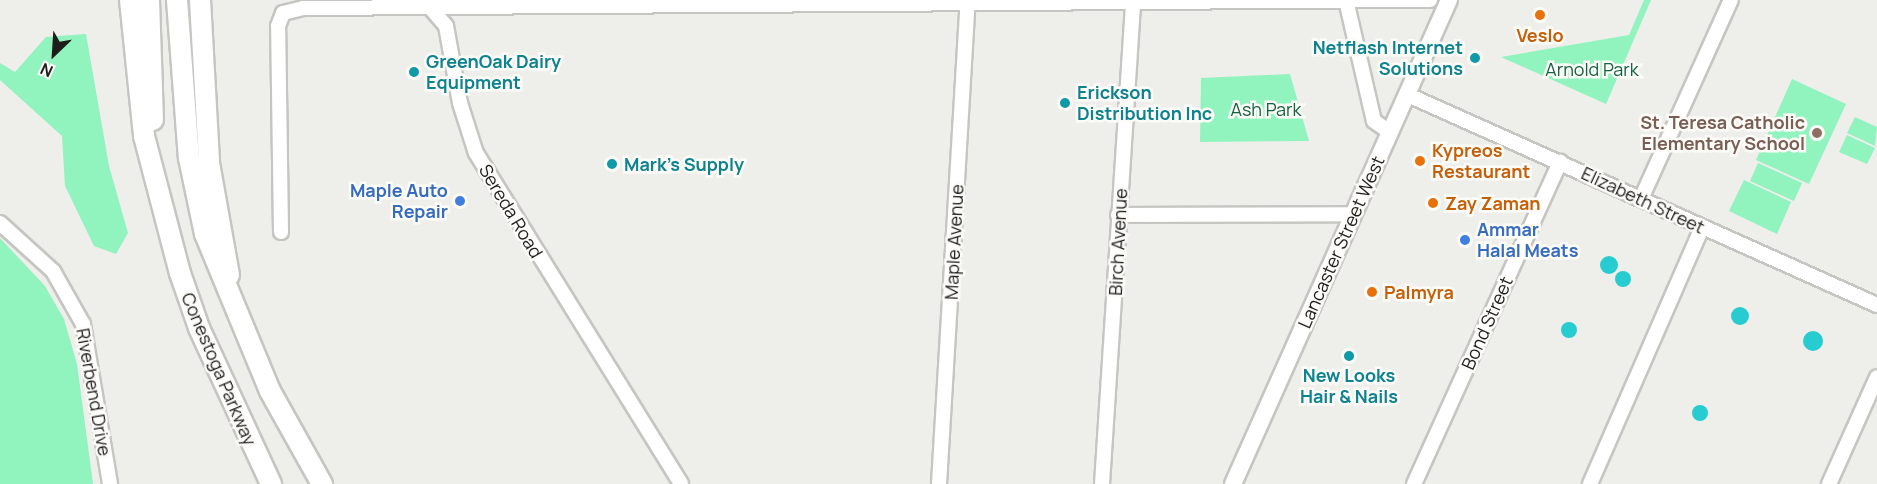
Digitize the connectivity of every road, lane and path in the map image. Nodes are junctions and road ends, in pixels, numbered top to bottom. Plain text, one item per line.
1 (130, 0) edge
2 (149, 0) edge
3 (177, 0) edge
4 (200, 0) edge
5 (1430, 0) edge
6 (1449, 0) edge
7 (1731, 0) edge
8 (968, 1) edge
9 (1133, 1) edge
10 (1346, 1) edge
11 (427, 3) edge
12 (1408, 95) junction
13 (1390, 132) junction
14 (1560, 162) junction
15 (159, 182) junction
16 (1641, 199) junction
17 (1118, 214) junction
18 (1352, 214) junction
19 (0, 223) edge
20 (1702, 228) junction
21 (282, 232) dead end
22 (231, 302) junction
23 (1877, 305) edge
24 (1877, 377) edge
25 (110, 484) edge
26 (271, 484) edge
27 (322, 484) edge
28 (681, 484) edge
29 (939, 484) edge
30 (1102, 484) edge
31 (1233, 484) edge
32 (1414, 484) edge
33 (1590, 484) edge
34 (1829, 484) edge

1 - 15 highway, Conestoga Parkway
2 - 15 highway, Conestoga Parkway
3 - 22 highway, Conestoga Parkway
4 - 22 highway, Conestoga Parkway
5 - 10 street
6 - 12 main road, Lancaster Street West
7 - 16 street
8 - 9 street
8 - 11 street
8 - 29 street, Maple Avenue
9 - 10 street
9 - 17 street, Birch Avenue
10 - 13 street
11 - 21 street
11 - 28 street, Sereda Road
12 - 13 main road, Lancaster Street West
12 - 14 street, Elizabeth Street
13 - 18 main road, Lancaster Street West
14 - 16 street, Elizabeth Street
14 - 32 street, Bond Street
15 - 26 highway, Conestoga Parkway
16 - 20 street, Elizabeth Street
17 - 18 street
17 - 30 street, Birch Avenue
18 - 31 main road, Lancaster Street West
19 - 25 street, Riverbend Drive
20 - 23 street, Elizabeth Street
20 - 33 street
22 - 27 highway, Conestoga Parkway
24 - 34 street

